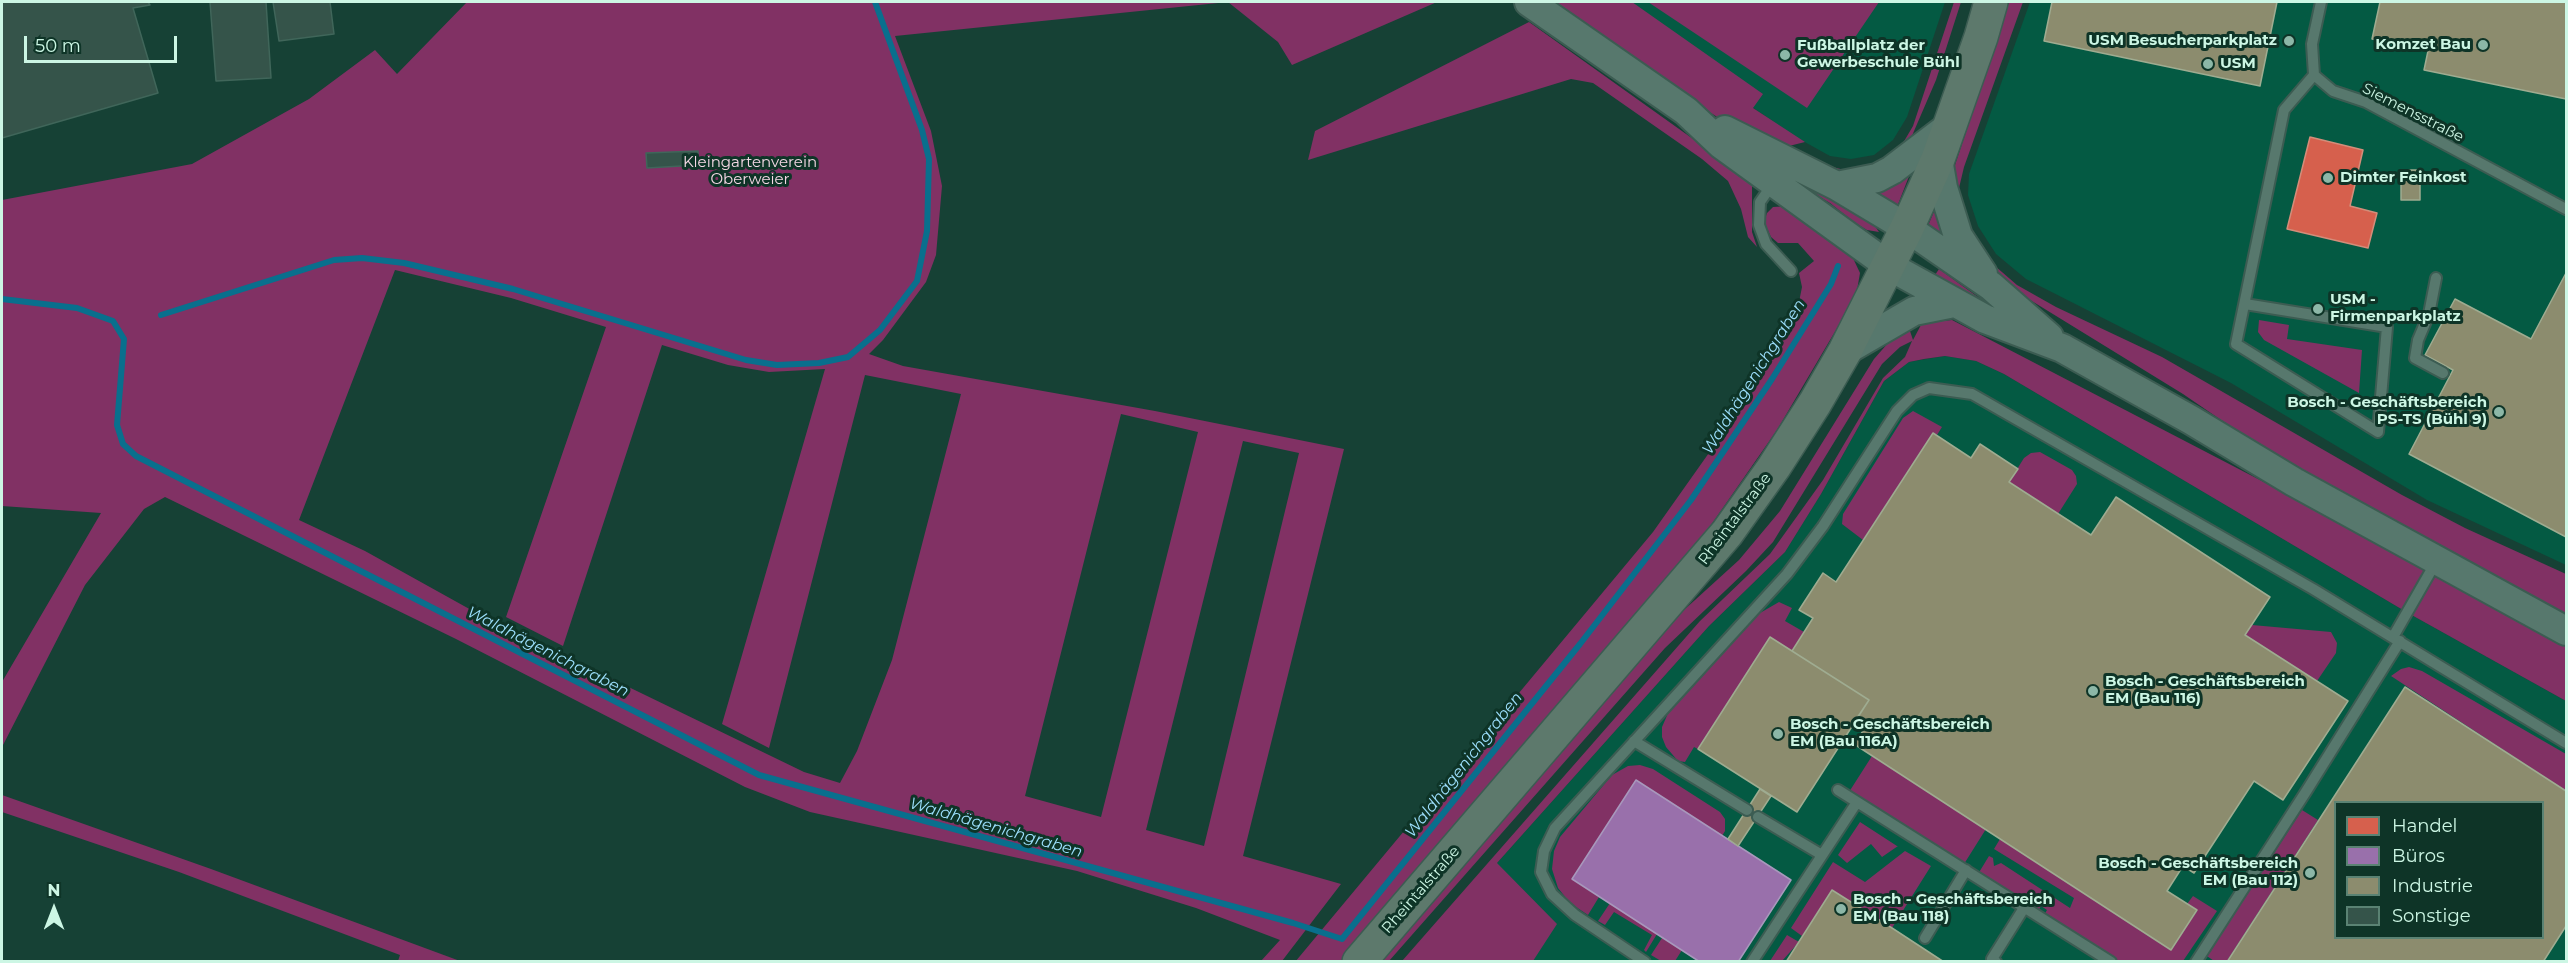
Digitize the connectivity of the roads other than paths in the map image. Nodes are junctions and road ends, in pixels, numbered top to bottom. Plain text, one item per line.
1 (1529, 2) edge
2 (1991, 2) edge
3 (2321, 2) edge
4 (2314, 75) junction
5 (1951, 125) junction
6 (1938, 159) junction
7 (1780, 172) junction
8 (1837, 186) junction
9 (2566, 210) edge
10 (1907, 228) junction
11 (1889, 266) junction
12 (1791, 271) dead end
13 (2436, 278) dead end
14 (1991, 286) junction
15 (1954, 303) junction
16 (2245, 304) junction
17 (2062, 348) junction
18 (1845, 351) junction
19 (2443, 373) dead end
20 (2436, 561) junction
21 (2566, 631) edge
22 (2396, 639) junction
23 (1634, 741) junction
24 (2566, 743) edge
25 (1838, 790) dead end
26 (1857, 802) junction
27 (1747, 810) dead end
28 (1758, 817) dead end
29 (1822, 855) junction
30 (1966, 870) junction
31 (2024, 908) junction
32 (1925, 938) dead end
33 (1993, 961) edge
34 (1359, 962) edge
35 (1645, 962) edge
36 (1752, 962) edge
37 (2111, 962) edge
38 (2196, 962) edge

1 - 7 street
2 - 5 main road, Rheintalstraße
3 - 4 lane
4 - 9 lane, Siemensstraße
4 - 16 lane
5 - 6 main road, Rheintalstraße
5 - 8 street
6 - 10 main road, Rheintalstraße
6 - 14 street
7 - 8 street
7 - 11 street
7 - 12 lane
8 - 10 street
10 - 11 main road, Rheintalstraße
10 - 14 street
11 - 15 street
11 - 18 main road, Rheintalstraße
13 - 19 lane
14 - 17 street
15 - 17 street
15 - 18 street
16 - 16 lane
17 - 20 street
18 - 34 main road, Rheintalstraße
20 - 21 street
20 - 22 lane
22 - 23 lane
22 - 24 lane
22 - 38 lane
23 - 27 lane
23 - 35 lane
25 - 26 lane
26 - 29 lane
26 - 30 lane
28 - 29 lane
29 - 36 lane
30 - 31 lane
30 - 32 lane
31 - 33 lane
31 - 37 lane

